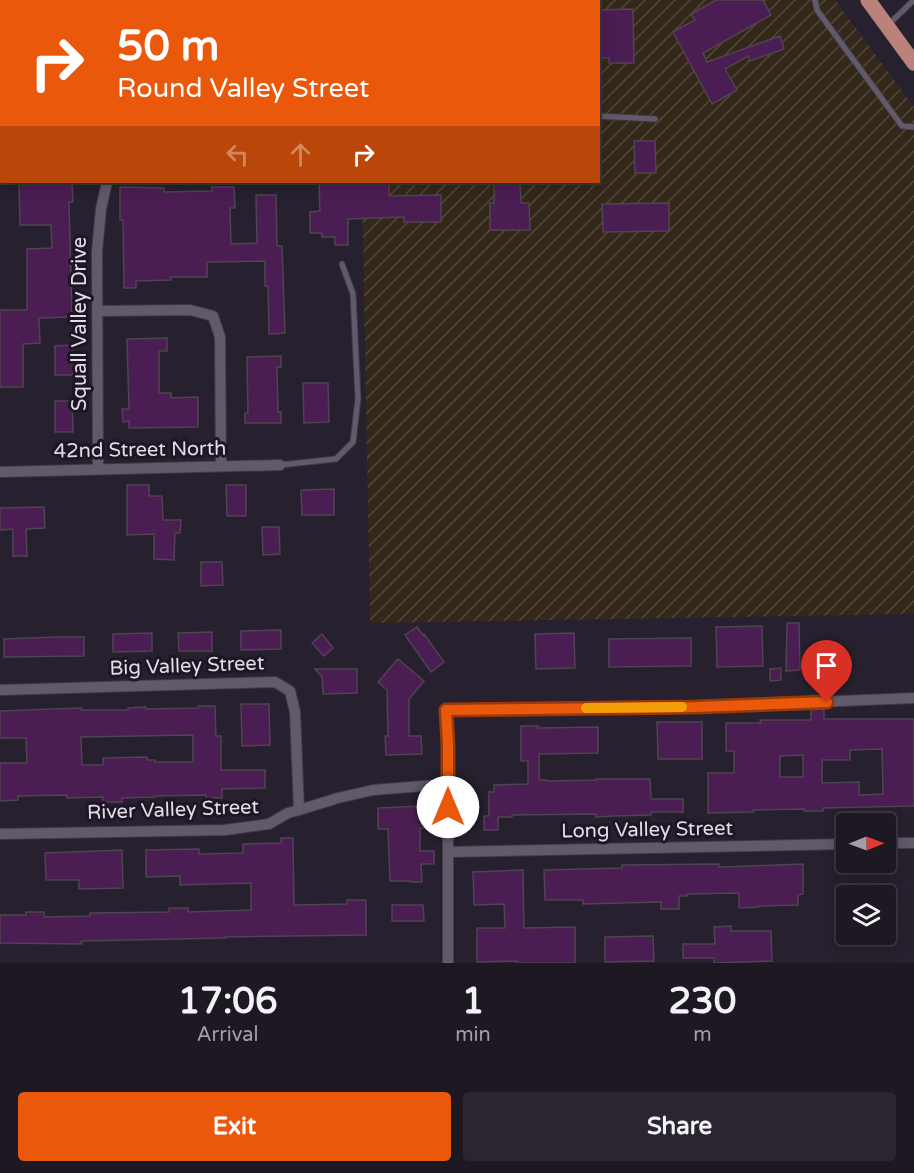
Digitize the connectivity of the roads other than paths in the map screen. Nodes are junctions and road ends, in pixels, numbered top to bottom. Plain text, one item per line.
1 (815, 0) edge
2 (868, 0) edge
3 (914, 0) edge
4 (887, 26) junction
5 (914, 63) edge
6 (600, 116) edge
7 (655, 119) dead end
8 (914, 127) edge
9 (107, 183) edge
10 (342, 264) dead end
11 (98, 311) junction
12 (280, 465) joint
13 (221, 466) junction
14 (98, 468) junction
15 (0, 472) edge
16 (0, 690) edge
17 (914, 698) edge
18 (448, 784) junction
19 (299, 810) junction
20 (0, 834) edge
21 (896, 843) edge
22 (914, 843) edge
23 (836, 844) edge
24 (448, 852) junction
25 (448, 963) edge

1 - 8 lane
2 - 4 main road
3 - 4 lane
4 - 5 main road
6 - 7 lane
9 - 11 street, Squall Valley Drive
10 - 12 lane
11 - 13 street
11 - 14 street, Squall Valley Drive
12 - 13 street, 42nd Street North
13 - 14 street, 42nd Street North
14 - 15 street, 42nd Street North
16 - 19 street, Big Valley Street
17 - 18 street
18 - 19 street, River Valley Street
18 - 24 street
19 - 20 street, River Valley Street
21 - 22 street
23 - 24 street, Long Valley Street
24 - 25 street

